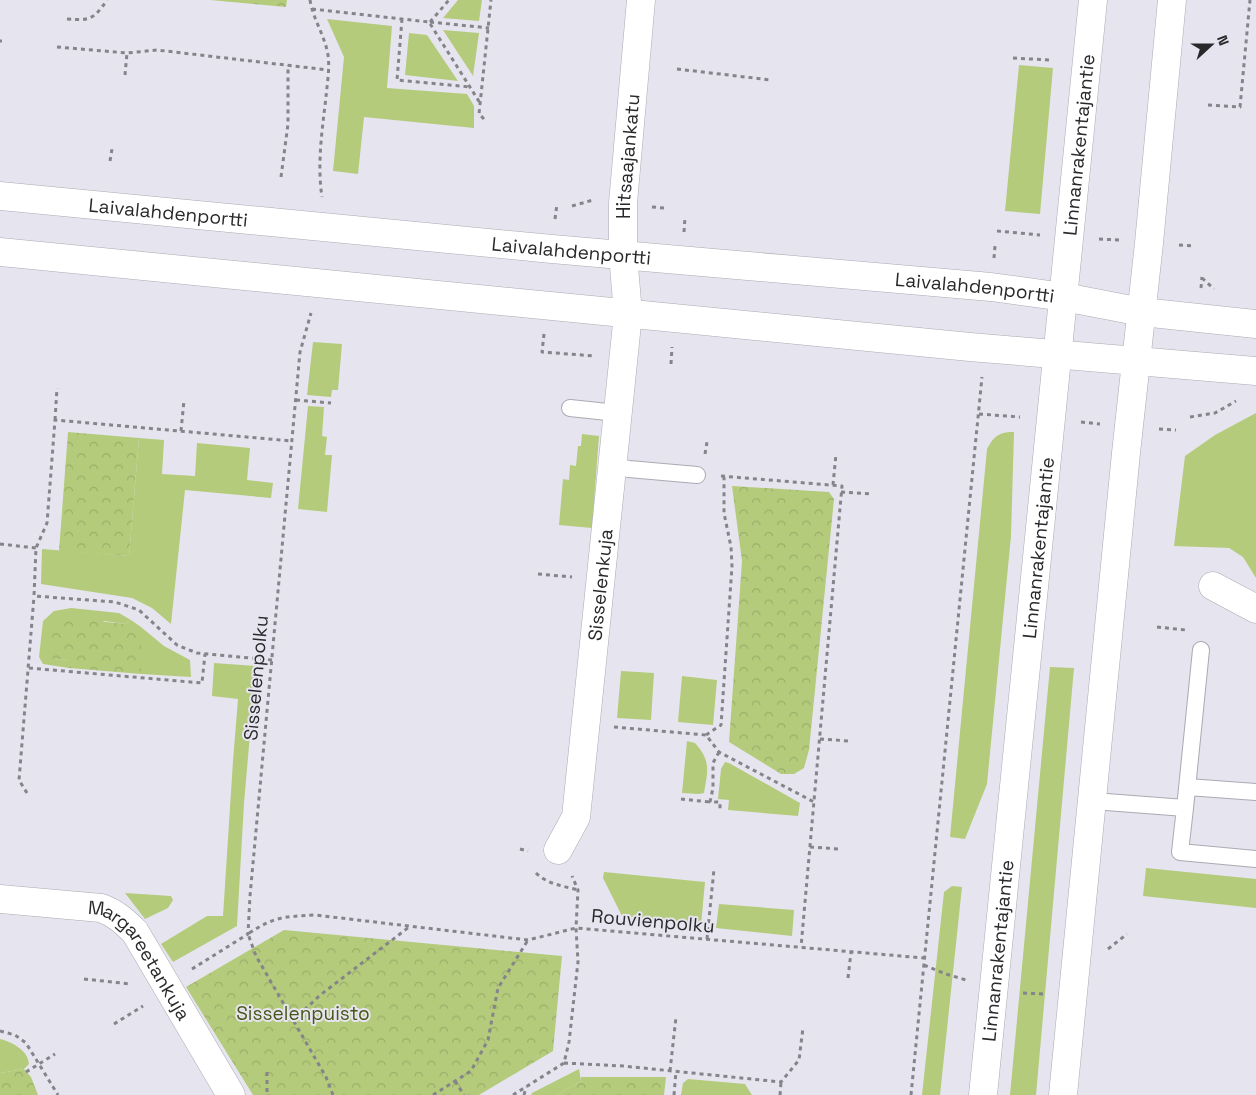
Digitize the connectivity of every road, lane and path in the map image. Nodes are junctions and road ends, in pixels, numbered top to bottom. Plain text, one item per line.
1 (107, 0) edge
2 (310, 0) edge
3 (449, 0) edge
4 (492, 0) edge
5 (641, 0) edge
6 (1093, 0) edge
7 (1172, 0) edge
8 (1250, 0) edge
9 (312, 9) junction
10 (67, 19) dead end
11 (402, 19) junction
12 (429, 22) junction
13 (489, 28) junction
14 (57, 46) dead end
15 (127, 54) junction
16 (1013, 58) dead end
17 (1049, 60) dead end
18 (288, 65) junction
19 (677, 69) dead end
20 (328, 70) junction
21 (125, 75) dead end
22 (771, 80) dead end
23 (470, 87) junction
24 (480, 103) junction
25 (1208, 105) dead end
26 (484, 119) dead end
27 (112, 149) dead end
28 (110, 161) dead end
29 (282, 177) dead end
30 (320, 179) dead end
31 (0, 196) edge
32 (0, 252) edge
33 (623, 254) junction
34 (1064, 297) junction
35 (1142, 312) junction
36 (628, 314) junction
37 (1256, 324) edge
38 (306, 329) dead end
39 (542, 352) dead end
40 (1058, 354) junction
41 (623, 359) junction
42 (1137, 361) junction
43 (1256, 371) edge
44 (57, 388) dead end
45 (981, 393) dead end
46 (184, 400) dead end
47 (296, 400) junction
48 (1238, 400) dead end
49 (331, 403) dead end
50 (570, 408) dead end
51 (617, 412) junction
52 (1190, 417) dead end
53 (55, 420) junction
54 (181, 431) junction
55 (292, 441) junction
56 (836, 454) dead end
57 (612, 466) junction
58 (697, 474) joint
59 (724, 477) junction
60 (833, 485) junction
61 (841, 492) junction
62 (872, 494) dead end
63 (0, 544) edge
64 (36, 548) junction
65 (1213, 586) dead end
66 (34, 596) junction
67 (1256, 609) edge
68 (1157, 627) dead end
69 (1186, 630) dead end
70 (1201, 650) dead end
71 (205, 654) junction
72 (272, 660) junction
73 (28, 668) junction
74 (586, 723) junction
75 (706, 735) junction
76 (820, 739) junction
77 (849, 741) dead end
78 (719, 752) junction
79 (1188, 788) junction
80 (1256, 792) edge
81 (27, 793) dead end
82 (682, 799) dead end
83 (1093, 801) junction
84 (710, 802) junction
85 (814, 802) junction
86 (1185, 808) junction
87 (720, 809) dead end
88 (810, 847) junction
89 (839, 849) dead end
90 (558, 850) dead end
91 (1256, 859) edge
92 (714, 868) dead end
93 (574, 880) dead end
94 (0, 898) edge
95 (409, 927) junction
96 (576, 928) junction
97 (248, 934) junction
98 (1127, 934) dead end
99 (707, 939) junction
100 (528, 940) junction
101 (801, 947) junction
102 (851, 952) junction
103 (924, 958) junction
104 (924, 965) junction
105 (1075, 973) junction
106 (848, 978) dead end
107 (84, 980) dead end
108 (136, 984) dead end
109 (165, 984) junction
110 (994, 987) junction
111 (146, 1005) dead end
112 (676, 1017) dead end
113 (293, 1021) junction
114 (114, 1024) dead end
115 (803, 1028) dead end
116 (0, 1031) edge
117 (55, 1054) dead end
118 (564, 1063) junction
119 (39, 1065) junction
120 (670, 1070) junction
121 (676, 1071) junction
122 (26, 1072) dead end
123 (267, 1072) dead end
124 (455, 1082) junction
125 (781, 1082) junction
126 (526, 1087) junction
127 (58, 1095) edge
128 (231, 1095) edge
129 (267, 1095) edge
130 (333, 1095) edge
131 (433, 1095) edge
132 (464, 1095) edge
133 (513, 1095) edge
134 (524, 1095) edge
135 (674, 1095) edge
136 (780, 1095) edge
137 (911, 1095) edge
138 (983, 1095) edge
139 (1063, 1095) edge

1 - 10 path
2 - 9 path
3 - 12 path
4 - 13 path
5 - 33 street, Hitsaajankatu
6 - 34 street, Linnanrakentajantie
7 - 35 street
8 - 25 path
9 - 11 path
9 - 20 path
11 - 12 path
11 - 23 path
12 - 13 path
12 - 23 path
13 - 24 path
14 - 15 path
15 - 18 path
15 - 21 path
16 - 17 path
18 - 20 path
18 - 29 path
19 - 22 path
20 - 30 path
23 - 24 path
24 - 26 path
27 - 28 path
31 - 33 street, Laivalahdenportti
32 - 36 street
33 - 34 street, Laivalahdenportti
33 - 36 street, Hitsaajankatu
34 - 35 street, Laivalahdenportti
34 - 40 street, Linnanrakentajantie
35 - 37 street, Laivalahdenportti
35 - 42 street
36 - 40 street
36 - 41 street, Sisselenkuja
38 - 47 path, Sisselenpolku
39 - 41 path
40 - 42 street
40 - 110 street, Linnanrakentajantie
41 - 51 street, Sisselenkuja
42 - 43 street
42 - 83 street
44 - 53 path
45 - 103 path
46 - 54 path
47 - 49 path
47 - 55 path, Sisselenpolku
48 - 52 path
50 - 51 lane
51 - 57 street, Sisselenkuja
53 - 54 path
53 - 64 path
54 - 55 path
55 - 72 path, Sisselenpolku
56 - 60 path
57 - 58 lane
57 - 74 street, Sisselenkuja
58 - 59 path
59 - 60 path
59 - 75 path
60 - 61 path
61 - 62 path
61 - 76 path
63 - 64 path
64 - 66 path
65 - 67 street
66 - 71 path
66 - 73 path
68 - 69 path
70 - 79 lane
71 - 72 path
71 - 73 path
72 - 97 path, Sisselenpolku
73 - 81 path
74 - 75 path
74 - 90 street, Sisselenkuja
75 - 78 path
76 - 77 path
76 - 85 path
78 - 84 path
78 - 85 path
79 - 80 lane
79 - 86 lane
82 - 84 path
83 - 86 lane
83 - 105 street
84 - 87 path
85 - 88 path
86 - 91 lane
88 - 89 path
88 - 101 path
92 - 99 path
93 - 96 path
94 - 109 street, Margareetankuja
95 - 97 path
95 - 100 path
95 - 113 path
96 - 99 path, Rouvienpolku
96 - 100 path
96 - 118 path, Rouvienpolku
97 - 109 path
97 - 113 path
98 - 105 path
99 - 101 path, Rouvienpolku
100 - 124 path
101 - 102 path, Rouvienpolku
102 - 103 path, Rouvienpolku
102 - 106 path
103 - 104 path
104 - 110 path
104 - 137 path
105 - 110 path
105 - 139 street
107 - 108 path
109 - 128 street, Margareetankuja
110 - 138 street, Linnanrakentajantie
111 - 114 path
112 - 120 path
113 - 130 path
115 - 125 path
116 - 119 path
117 - 119 path
118 - 120 path
118 - 126 path
119 - 122 path
119 - 127 path
120 - 121 path
121 - 125 path
121 - 135 path
123 - 129 path
124 - 131 path
124 - 132 path
125 - 136 path
126 - 133 path
126 - 134 path

